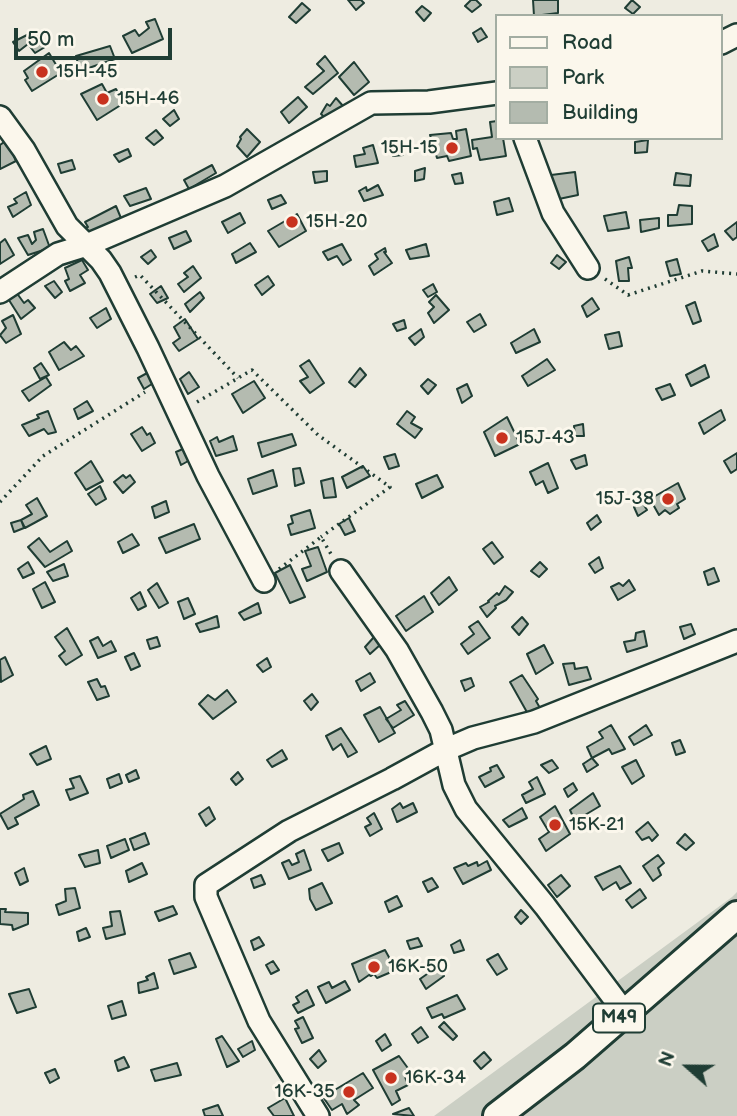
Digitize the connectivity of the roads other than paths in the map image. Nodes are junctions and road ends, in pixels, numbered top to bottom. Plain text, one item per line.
1 (496, 93) edge
2 (0, 117) edge
3 (526, 140) edge
4 (87, 245) junction
5 (588, 268) road end
6 (0, 292) edge
7 (341, 571) road end
8 (264, 581) road end
9 (737, 641) edge
10 (445, 750) junction
11 (737, 915) edge
12 (625, 1013) junction
13 (318, 1116) edge
14 (497, 1116) edge

1 - 4 street
2 - 4 street
3 - 5 street
4 - 6 street
4 - 8 street
7 - 10 street
9 - 10 street
10 - 12 street
10 - 13 street
11 - 12 main road, M49
12 - 14 main road, M49

